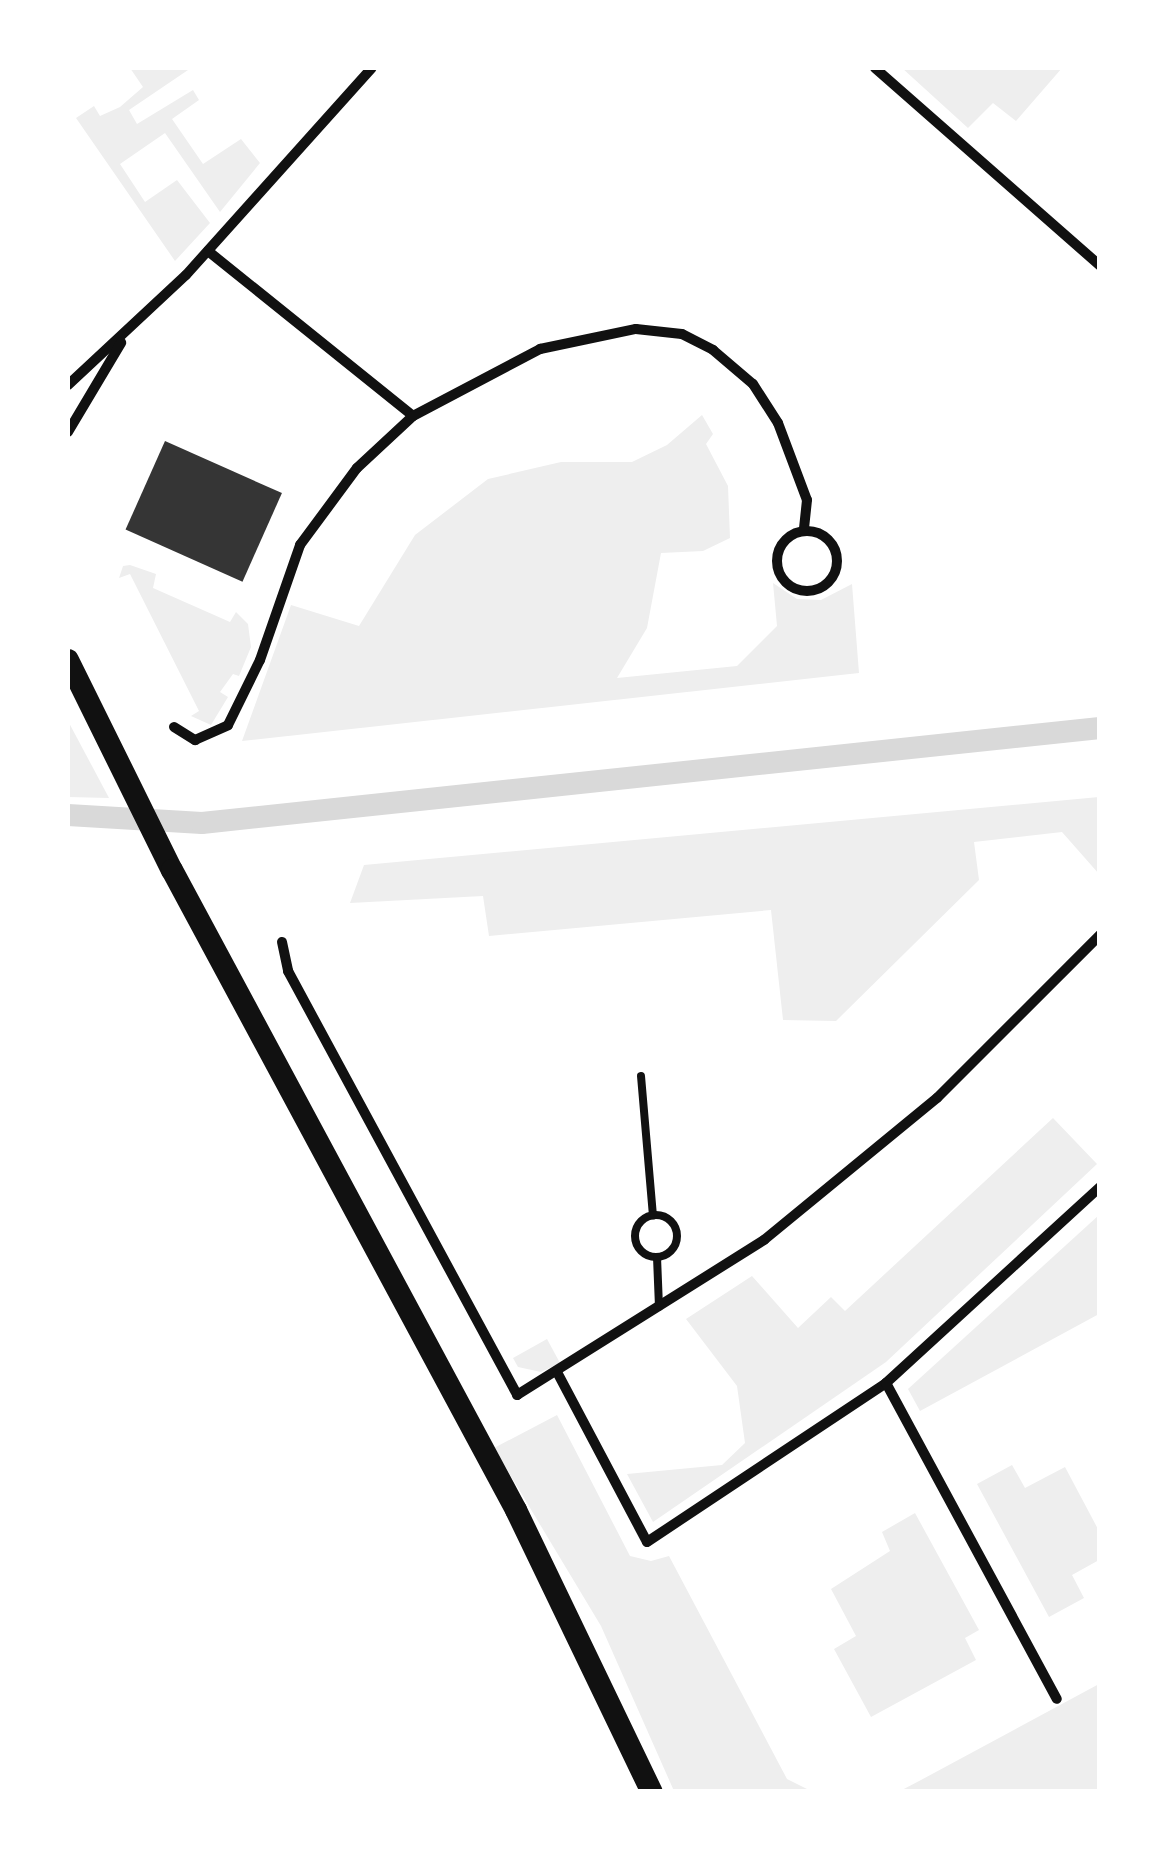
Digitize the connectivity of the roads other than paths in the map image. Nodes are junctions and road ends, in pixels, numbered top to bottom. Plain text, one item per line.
1 (875, 68) edge
2 (367, 69) edge
3 (208, 252) junction
4 (1100, 266) edge
5 (126, 334) junction
6 (68, 384) edge
7 (413, 416) junction
8 (68, 432) edge
9 (804, 530) junction
10 (68, 660) edge
11 (68, 692) edge
12 (174, 727) dead end
13 (121, 774) junction
14 (1100, 935) edge
15 (282, 942) dead end
16 (641, 1076) dead end
17 (1100, 1187) edge
18 (653, 1215) junction
19 (657, 1257) junction
20 (659, 1307) junction
21 (557, 1372) junction
22 (886, 1383) junction
23 (1057, 1700) dead end
24 (616, 1719) junction
25 (639, 1792) edge
26 (652, 1792) edge

1 - 4 street
2 - 3 street
3 - 5 street
3 - 7 street
5 - 6 street
5 - 8 street
7 - 9 street
7 - 12 street
9 - 9 street
10 - 13 main road
11 - 13 main road
13 - 24 main road
14 - 20 street
15 - 21 street
16 - 18 lane
17 - 22 street
18 - 19 lane
18 - 19 lane
19 - 20 lane
20 - 21 street
21 - 22 street
22 - 23 street
24 - 25 main road
24 - 26 main road

